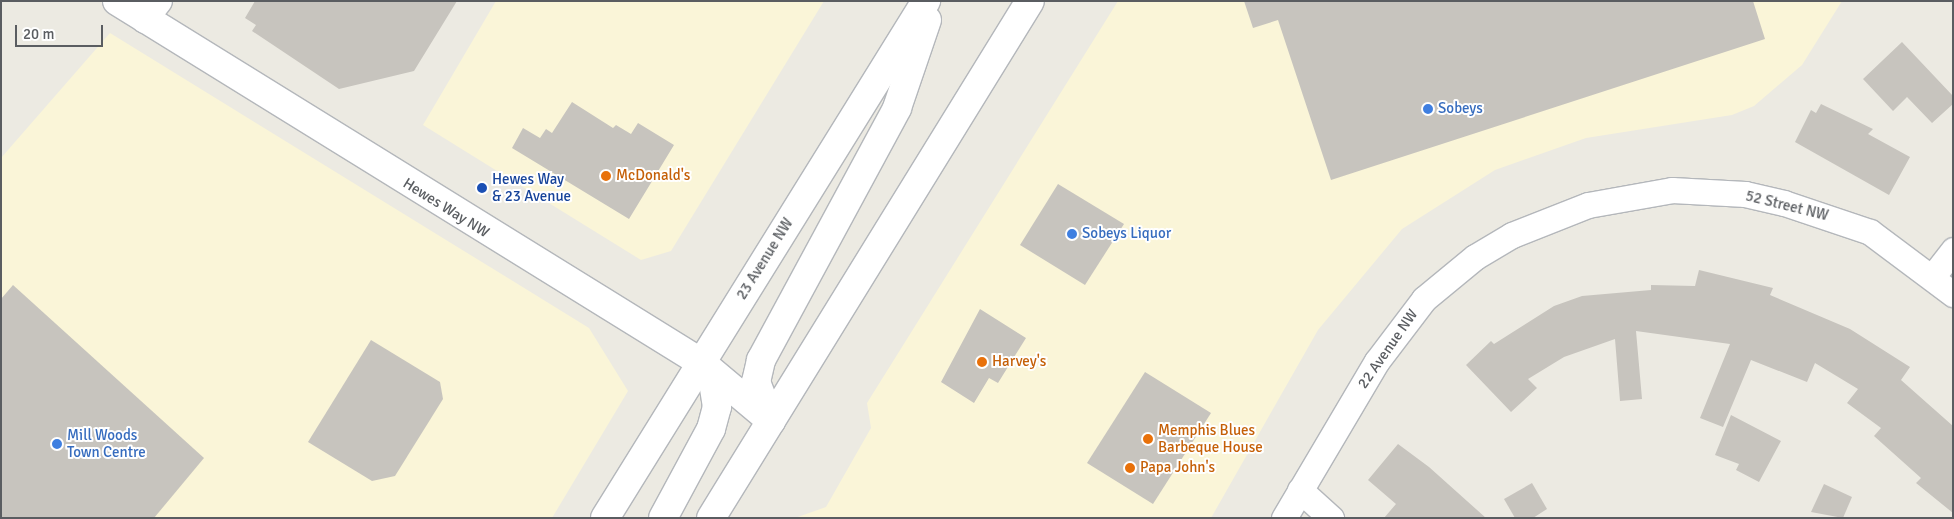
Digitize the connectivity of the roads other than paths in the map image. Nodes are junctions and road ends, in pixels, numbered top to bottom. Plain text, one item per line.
1 (117, 1) edge
2 (926, 1) edge
3 (934, 1) edge
4 (1030, 1) edge
5 (151, 10) edge
6 (1624, 196) joint
7 (1953, 250) edge
8 (1933, 276) junction
9 (1953, 294) edge
10 (702, 362) junction
11 (771, 421) junction
12 (1300, 490) junction
13 (605, 518) edge
14 (663, 518) edge
15 (710, 518) edge
16 (1284, 518) edge
17 (1331, 518) edge

1 - 5 main road, Hewes Way NW
2 - 10 main road, 23 Avenue NW
3 - 11 main road
4 - 11 main road
5 - 10 main road, Hewes Way NW
6 - 8 street, 52 Street NW
6 - 12 street, 22 Avenue NW
7 - 8 street
8 - 9 street, 52 Street NW
10 - 11 main road, Hewes Way NW
10 - 13 main road, 23 Avenue NW
10 - 14 main road
11 - 15 main road
12 - 16 street, 22 Avenue NW
12 - 17 street

